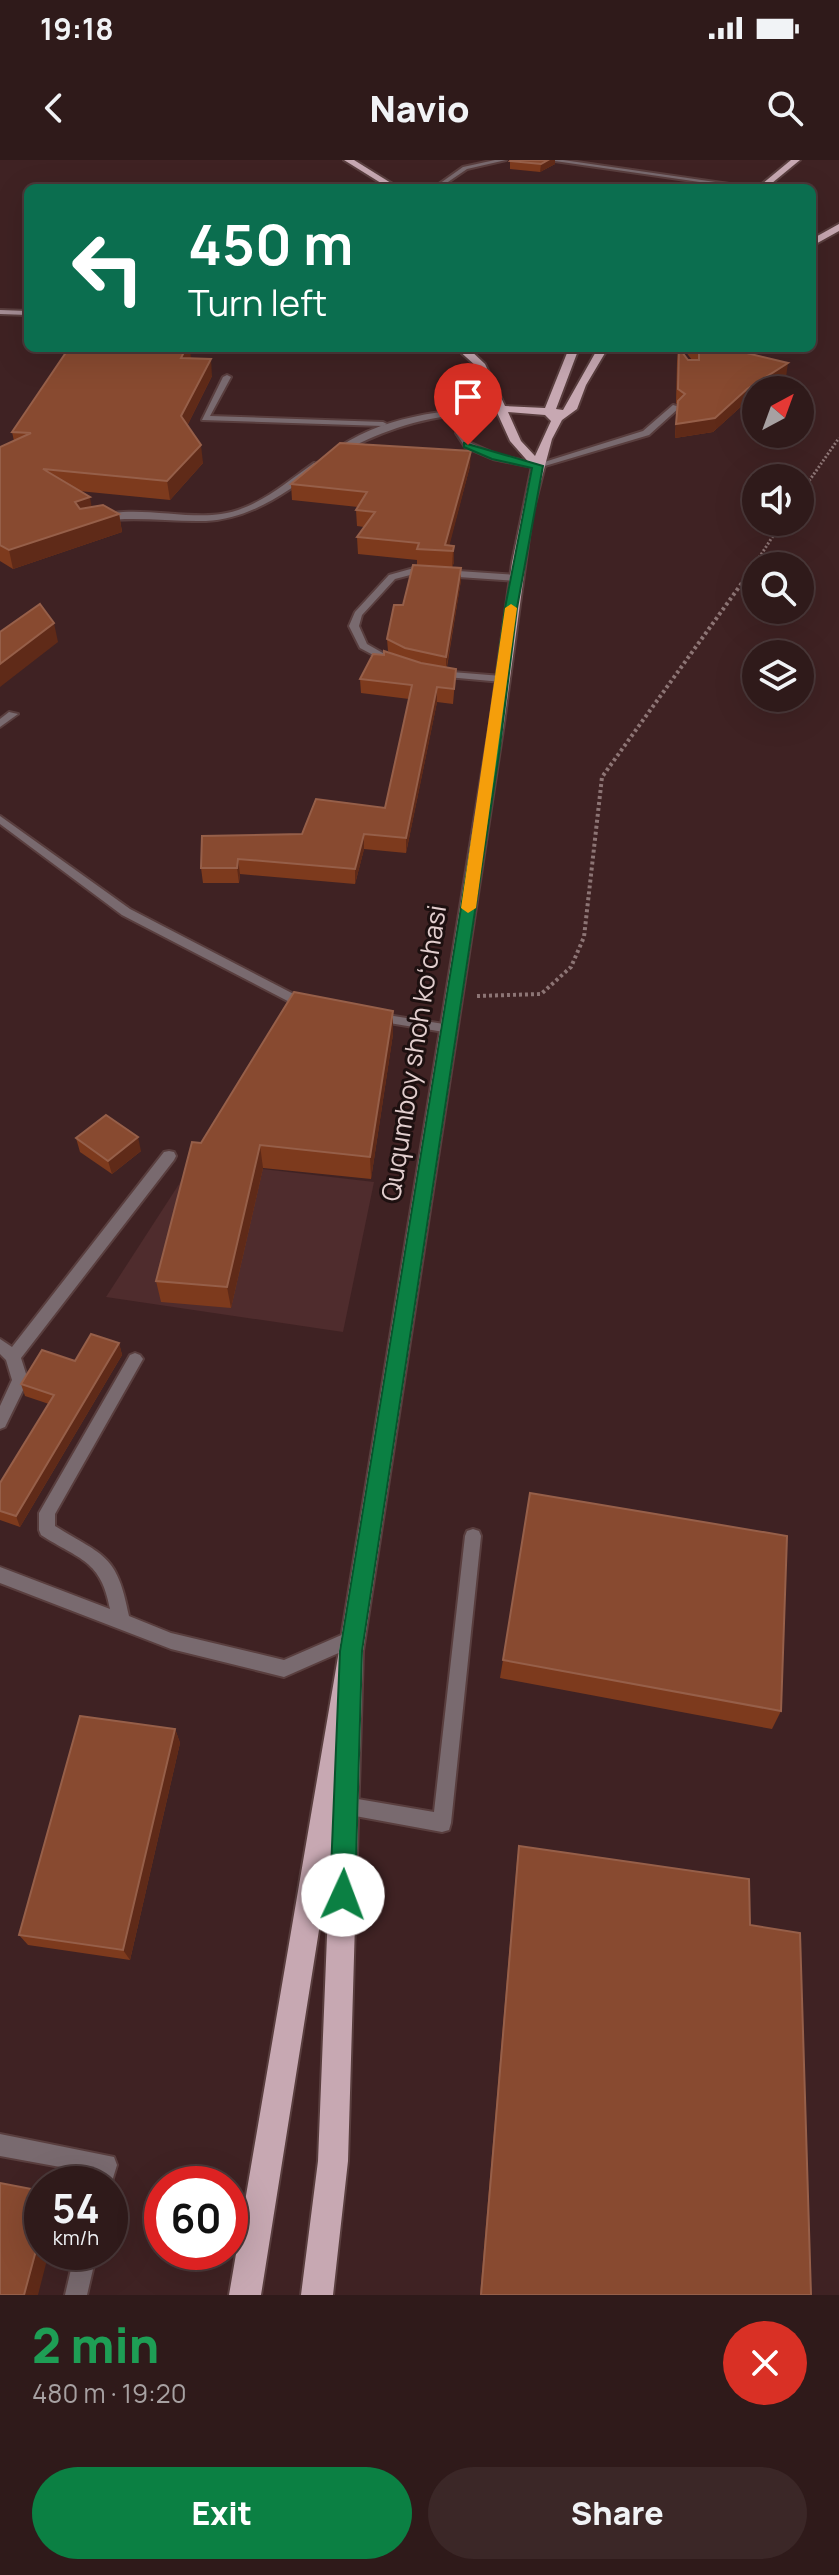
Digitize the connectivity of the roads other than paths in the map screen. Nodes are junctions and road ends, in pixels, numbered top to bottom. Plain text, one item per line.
1 (348, 160) edge
2 (503, 160) edge
3 (551, 160) edge
4 (600, 160) edge
5 (796, 160) edge
6 (588, 165) junction
7 (388, 184) edge
8 (442, 184) edge
9 (725, 184) edge
10 (766, 184) edge
11 (839, 227) edge
12 (816, 241) edge
13 (0, 312) edge
14 (24, 313) edge
15 (473, 352) edge
16 (573, 352) edge
17 (601, 352) edge
18 (227, 377) dead end
19 (676, 407) edge
20 (503, 409) junction
21 (467, 410) junction
22 (553, 418) junction
23 (395, 424) junction
24 (538, 466) junction
25 (85, 522) edge
26 (517, 578) junction
27 (407, 667) edge
28 (433, 674) edge
29 (502, 679) junction
30 (13, 714) dead end
31 (0, 724) edge
32 (0, 819) edge
33 (321, 1008) edge
34 (364, 1015) edge
35 (450, 1029) junction
36 (169, 1156) dead end
37 (0, 1345) edge
38 (13, 1357) junction
39 (135, 1359) dead end
40 (0, 1422) edge
41 (473, 1536) dead end
42 (0, 1575) edge
43 (121, 1622) junction
44 (352, 1644) junction
45 (346, 1806) junction
46 (0, 2145) edge
47 (106, 2166) edge
48 (82, 2270) edge
49 (76, 2295) edge
50 (245, 2295) edge
51 (317, 2295) edge

1 - 7 main road
2 - 8 lane
3 - 6 lane
4 - 6 lane
5 - 10 main road
6 - 9 lane
11 - 12 main road
13 - 14 main road
15 - 20 main road
16 - 22 main road, Ququmboy shoh koʻchasi
17 - 22 main road
18 - 23 lane
19 - 24 lane
20 - 21 lane
20 - 22 main road
20 - 24 main road
21 - 23 lane
21 - 24 lane
22 - 24 main road, Ququmboy shoh koʻchasi
23 - 25 lane
24 - 26 main road, Ququmboy shoh koʻchasi
26 - 27 lane
26 - 29 main road, Ququmboy shoh koʻchasi
28 - 29 lane
29 - 35 main road, Ququmboy shoh koʻchasi
30 - 31 lane
32 - 33 lane
34 - 35 lane
35 - 44 main road, Ququmboy shoh koʻchasi
36 - 38 lane
37 - 38 lane
38 - 40 lane
39 - 43 lane
41 - 45 lane
42 - 43 lane
43 - 44 lane
44 - 45 main road, Ququmboy shoh koʻchasi
44 - 50 main road, Ququmboy shoh koʻchasi
45 - 51 main road, Ququmboy shoh koʻchasi
46 - 47 lane
48 - 49 lane

